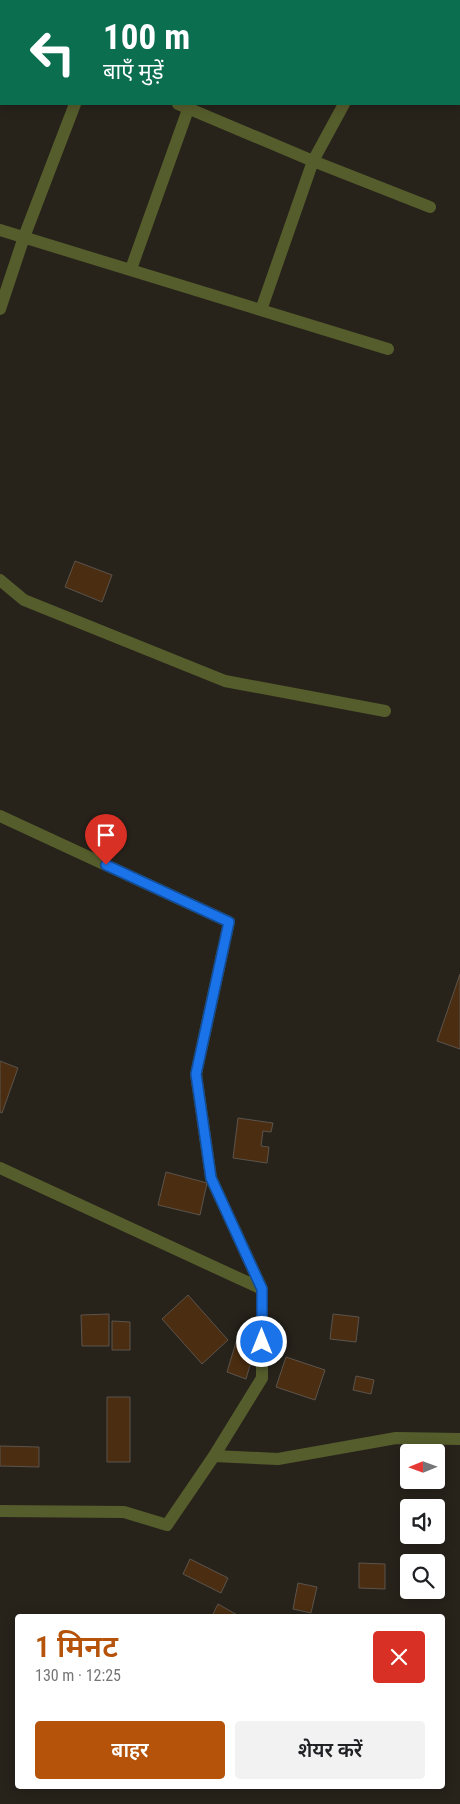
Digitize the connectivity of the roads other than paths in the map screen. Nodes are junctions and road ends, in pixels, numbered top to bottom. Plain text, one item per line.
1 (74, 105) edge
2 (186, 105) edge
3 (343, 105) edge
4 (313, 160) junction
5 (430, 207) dead end
6 (0, 230) edge
7 (24, 237) junction
8 (131, 270) junction
9 (0, 310) edge
10 (261, 310) junction
11 (388, 349) dead end
12 (0, 580) edge
13 (385, 712) dead end
14 (0, 816) edge
15 (0, 1168) edge
16 (262, 1289) junction
17 (460, 1439) edge
18 (214, 1456) junction
19 (0, 1511) edge

1 - 7 street
2 - 4 street
2 - 8 street
3 - 4 street
4 - 5 street
4 - 10 street
6 - 7 street
7 - 8 street
7 - 9 street
8 - 10 street
10 - 11 street
12 - 13 street
14 - 16 street
15 - 16 street
16 - 18 street
17 - 18 street
18 - 19 street

